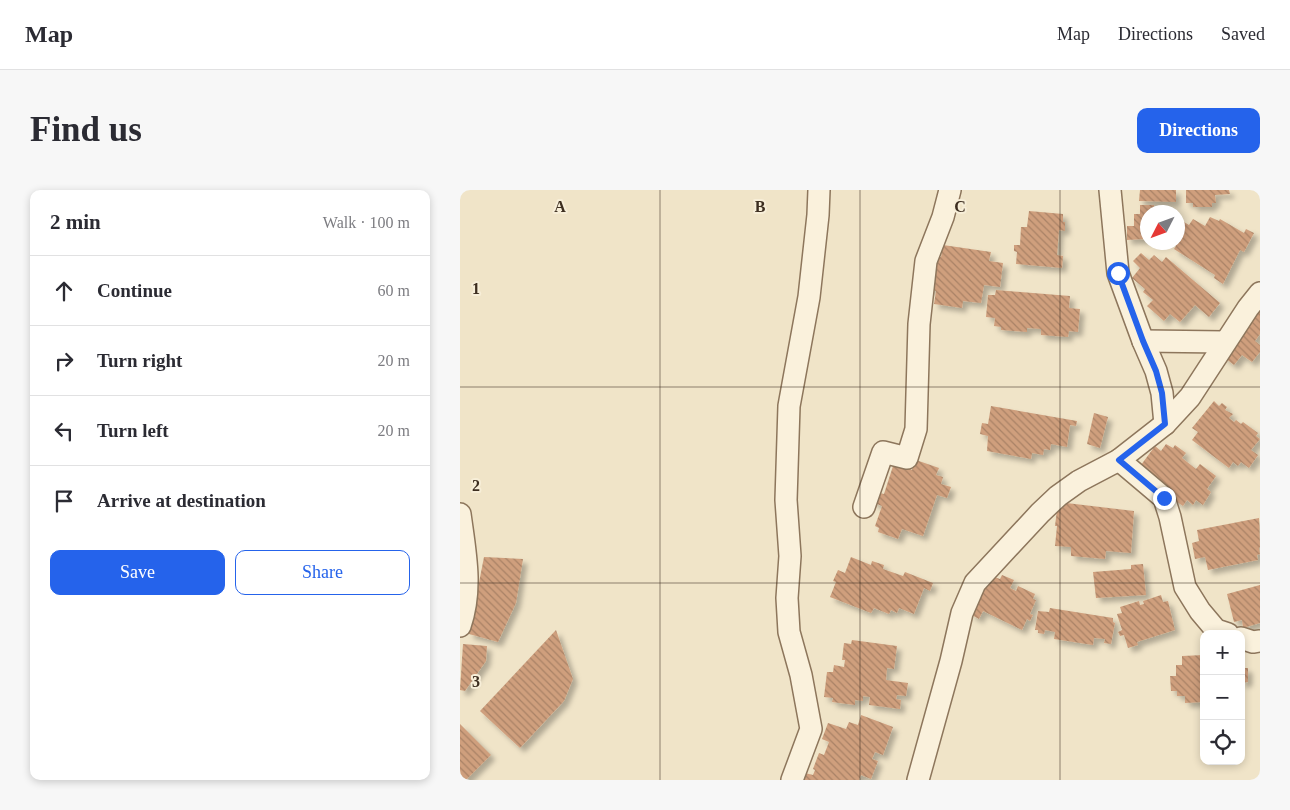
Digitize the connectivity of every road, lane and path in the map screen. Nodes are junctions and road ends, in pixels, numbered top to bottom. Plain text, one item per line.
1 (819, 190) edge
2 (950, 190) edge
3 (1110, 190) edge
4 (1260, 293) edge
5 (1143, 341) junction
6 (1225, 342) junction
7 (1165, 424) junction
8 (1119, 460) junction
9 (864, 507) dead end
10 (460, 514) edge
11 (460, 626) edge
12 (1216, 630) edge
13 (1245, 639) edge
14 (1260, 641) edge
15 (792, 780) edge
16 (918, 780) edge

1 - 15 street
2 - 9 street
3 - 5 street
4 - 6 street
5 - 6 street
5 - 7 street
6 - 7 street
7 - 8 street
8 - 12 street
8 - 16 street
10 - 11 street
13 - 14 street

